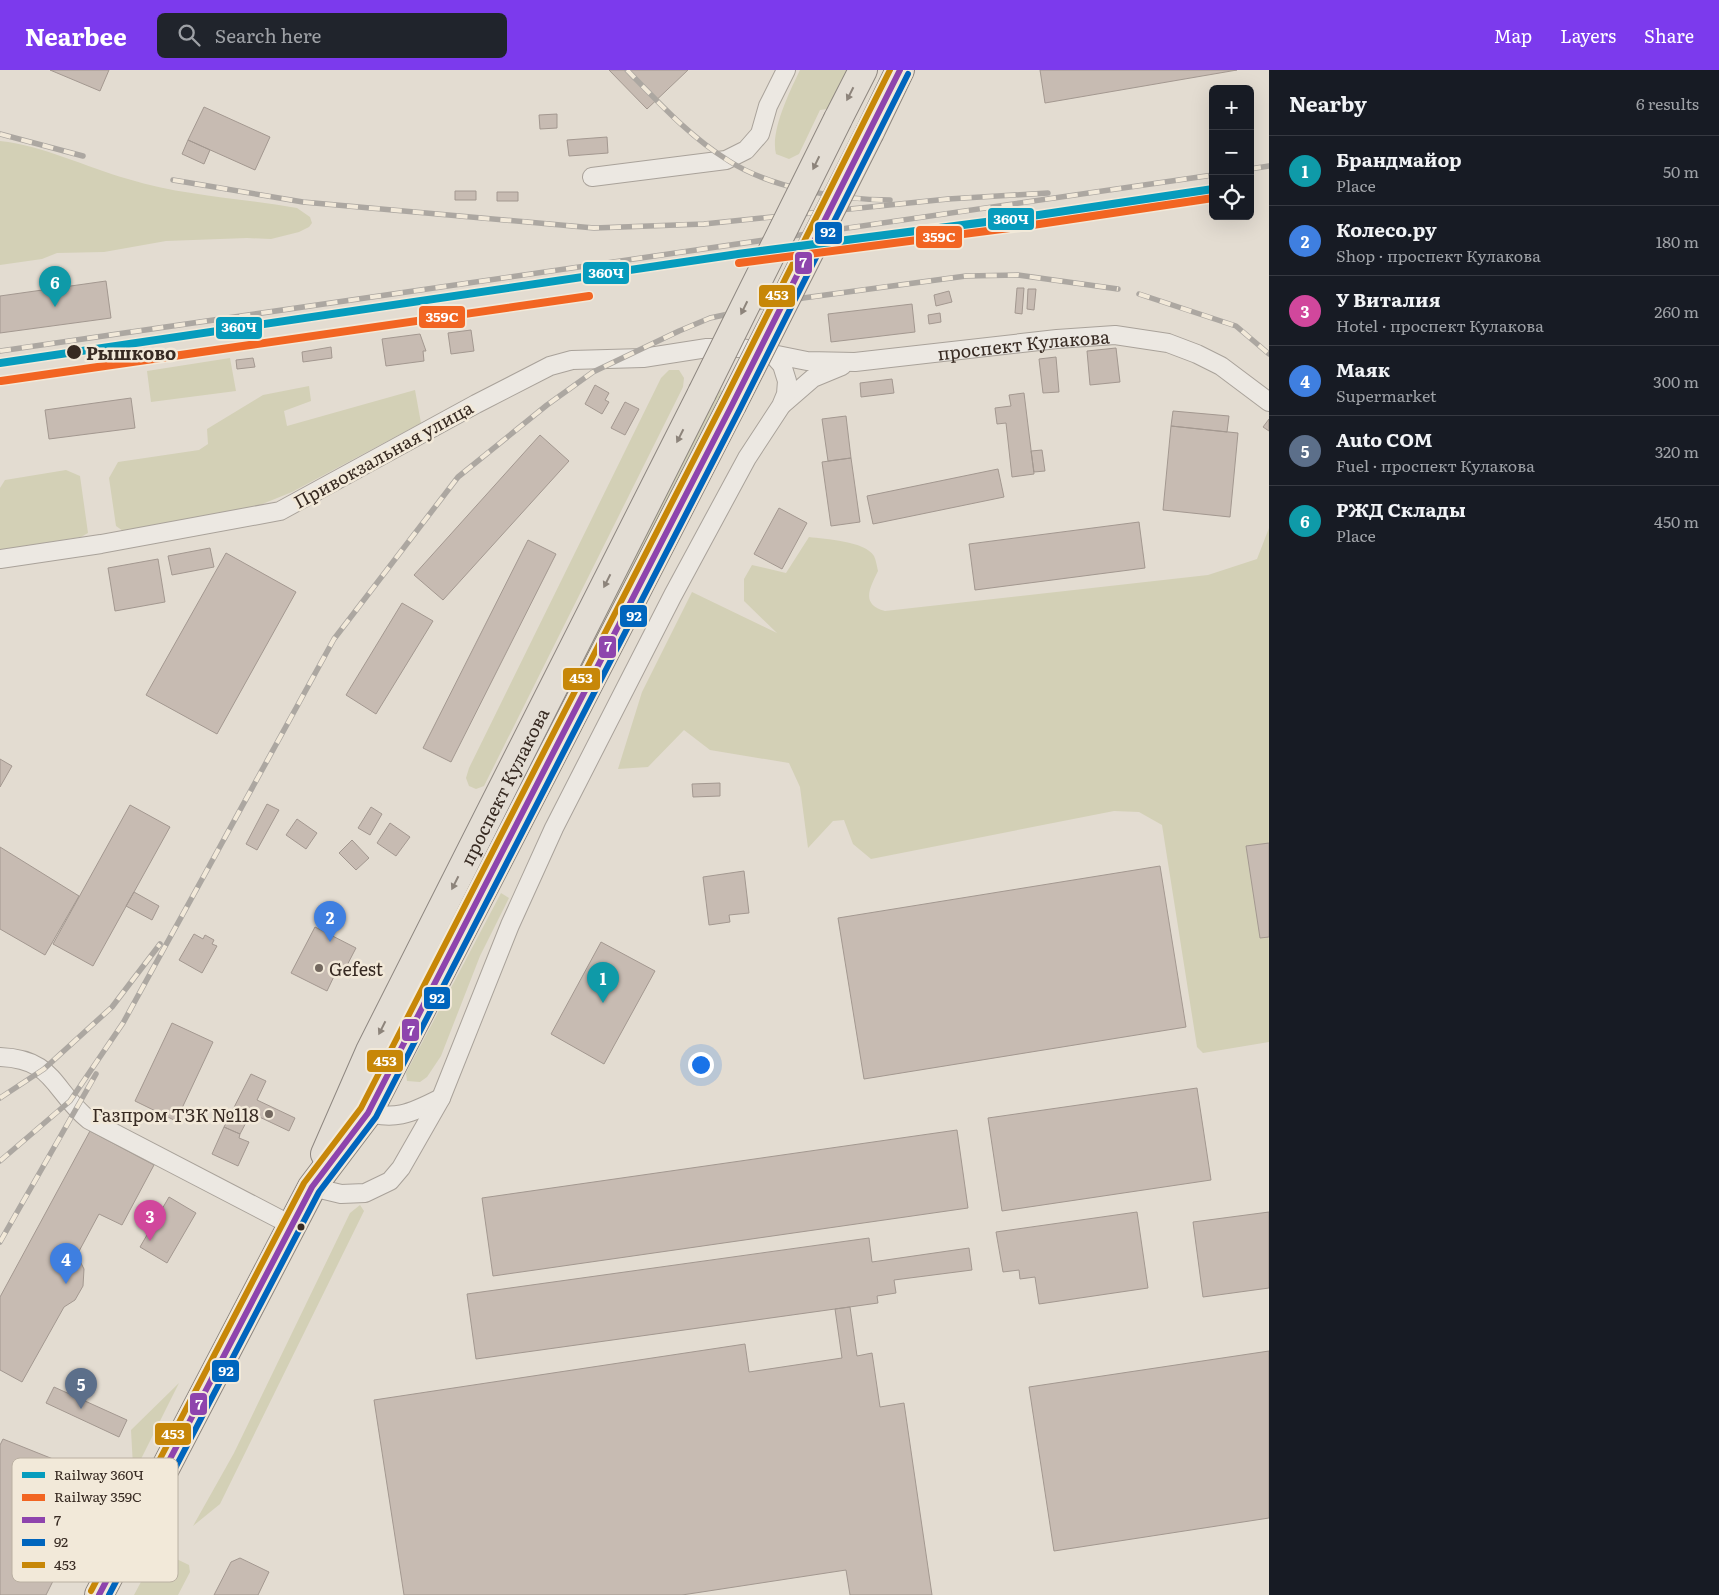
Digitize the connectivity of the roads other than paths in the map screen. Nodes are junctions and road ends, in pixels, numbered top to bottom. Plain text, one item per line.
1 (786, 70) edge
2 (862, 70) edge
3 (900, 70) edge
4 (592, 177) dead end
5 (761, 350) junction
6 (855, 362) junction
7 (1269, 402) edge
8 (781, 406) junction
9 (0, 559) edge
10 (0, 1057) edge
11 (441, 1098) junction
12 (357, 1108) junction
13 (313, 1185) junction
14 (291, 1225) junction
15 (172, 1458) edge
16 (107, 1582) edge
17 (100, 1595) edge

1 - 4 street
2 -> 12 main road, проспект Кулакова, bridge
3 - 12 main road, проспект Кулакова, bridge
5 - 6 street, проспект Кулакова
5 - 8 street
5 - 9 street, Привокзальная улица
6 - 7 street, проспект Кулакова
6 - 8 street
8 - 11 street
10 - 14 street
11 - 12 street
11 - 13 street
12 - 13 main road, проспект Кулакова
13 - 14 main road, проспект Кулакова
14 - 15 main road, проспект Кулакова
16 - 17 main road, проспект Кулакова

